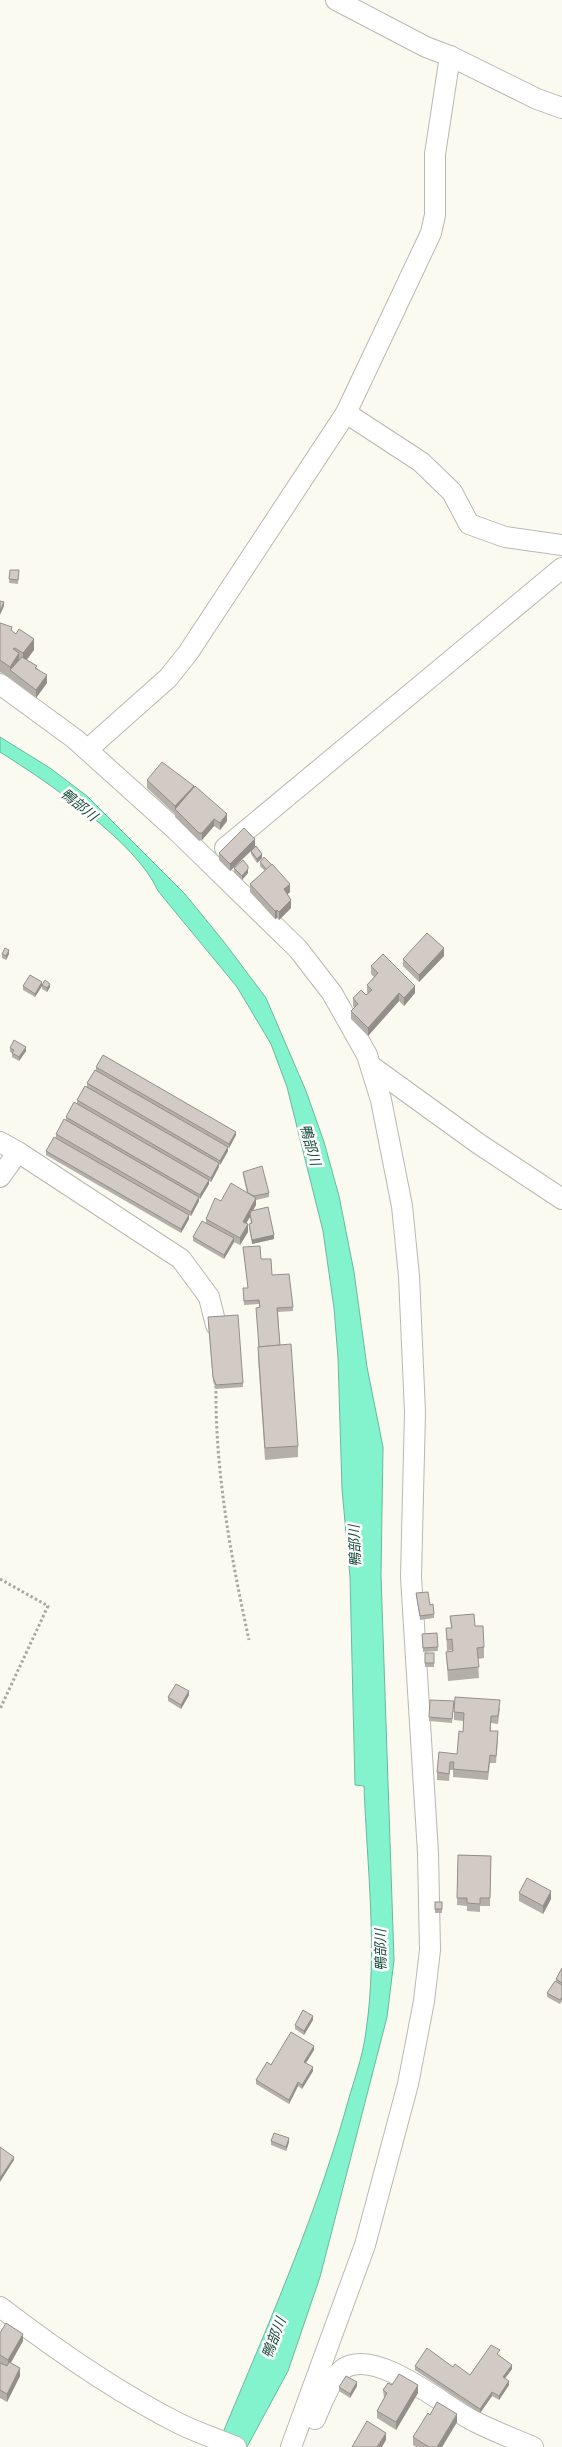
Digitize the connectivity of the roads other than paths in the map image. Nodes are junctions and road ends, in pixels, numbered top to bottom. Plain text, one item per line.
1 (336, 0) edge
2 (450, 56) junction
3 (562, 108) edge
4 (346, 413) junction
5 (562, 545) edge
6 (562, 568) edge
7 (0, 684) edge
8 (87, 750) junction
9 (209, 862) junction
10 (371, 1066) junction
11 (0, 1142) edge
12 (18, 1152) junction
13 (0, 1177) edge
14 (562, 1199) edge
15 (216, 1326) edge
16 (0, 2307) edge
17 (236, 2447) edge
18 (291, 2447) edge
19 (303, 2447) edge
20 (533, 2447) edge

1 - 2 street
2 - 3 street
2 - 4 street
4 - 5 street
4 - 8 street
6 - 9 street
7 - 8 street
8 - 9 street
9 - 10 street
10 - 14 street
10 - 18 street
11 - 12 street
12 - 13 street
12 - 15 street
16 - 17 street
19 - 20 street

